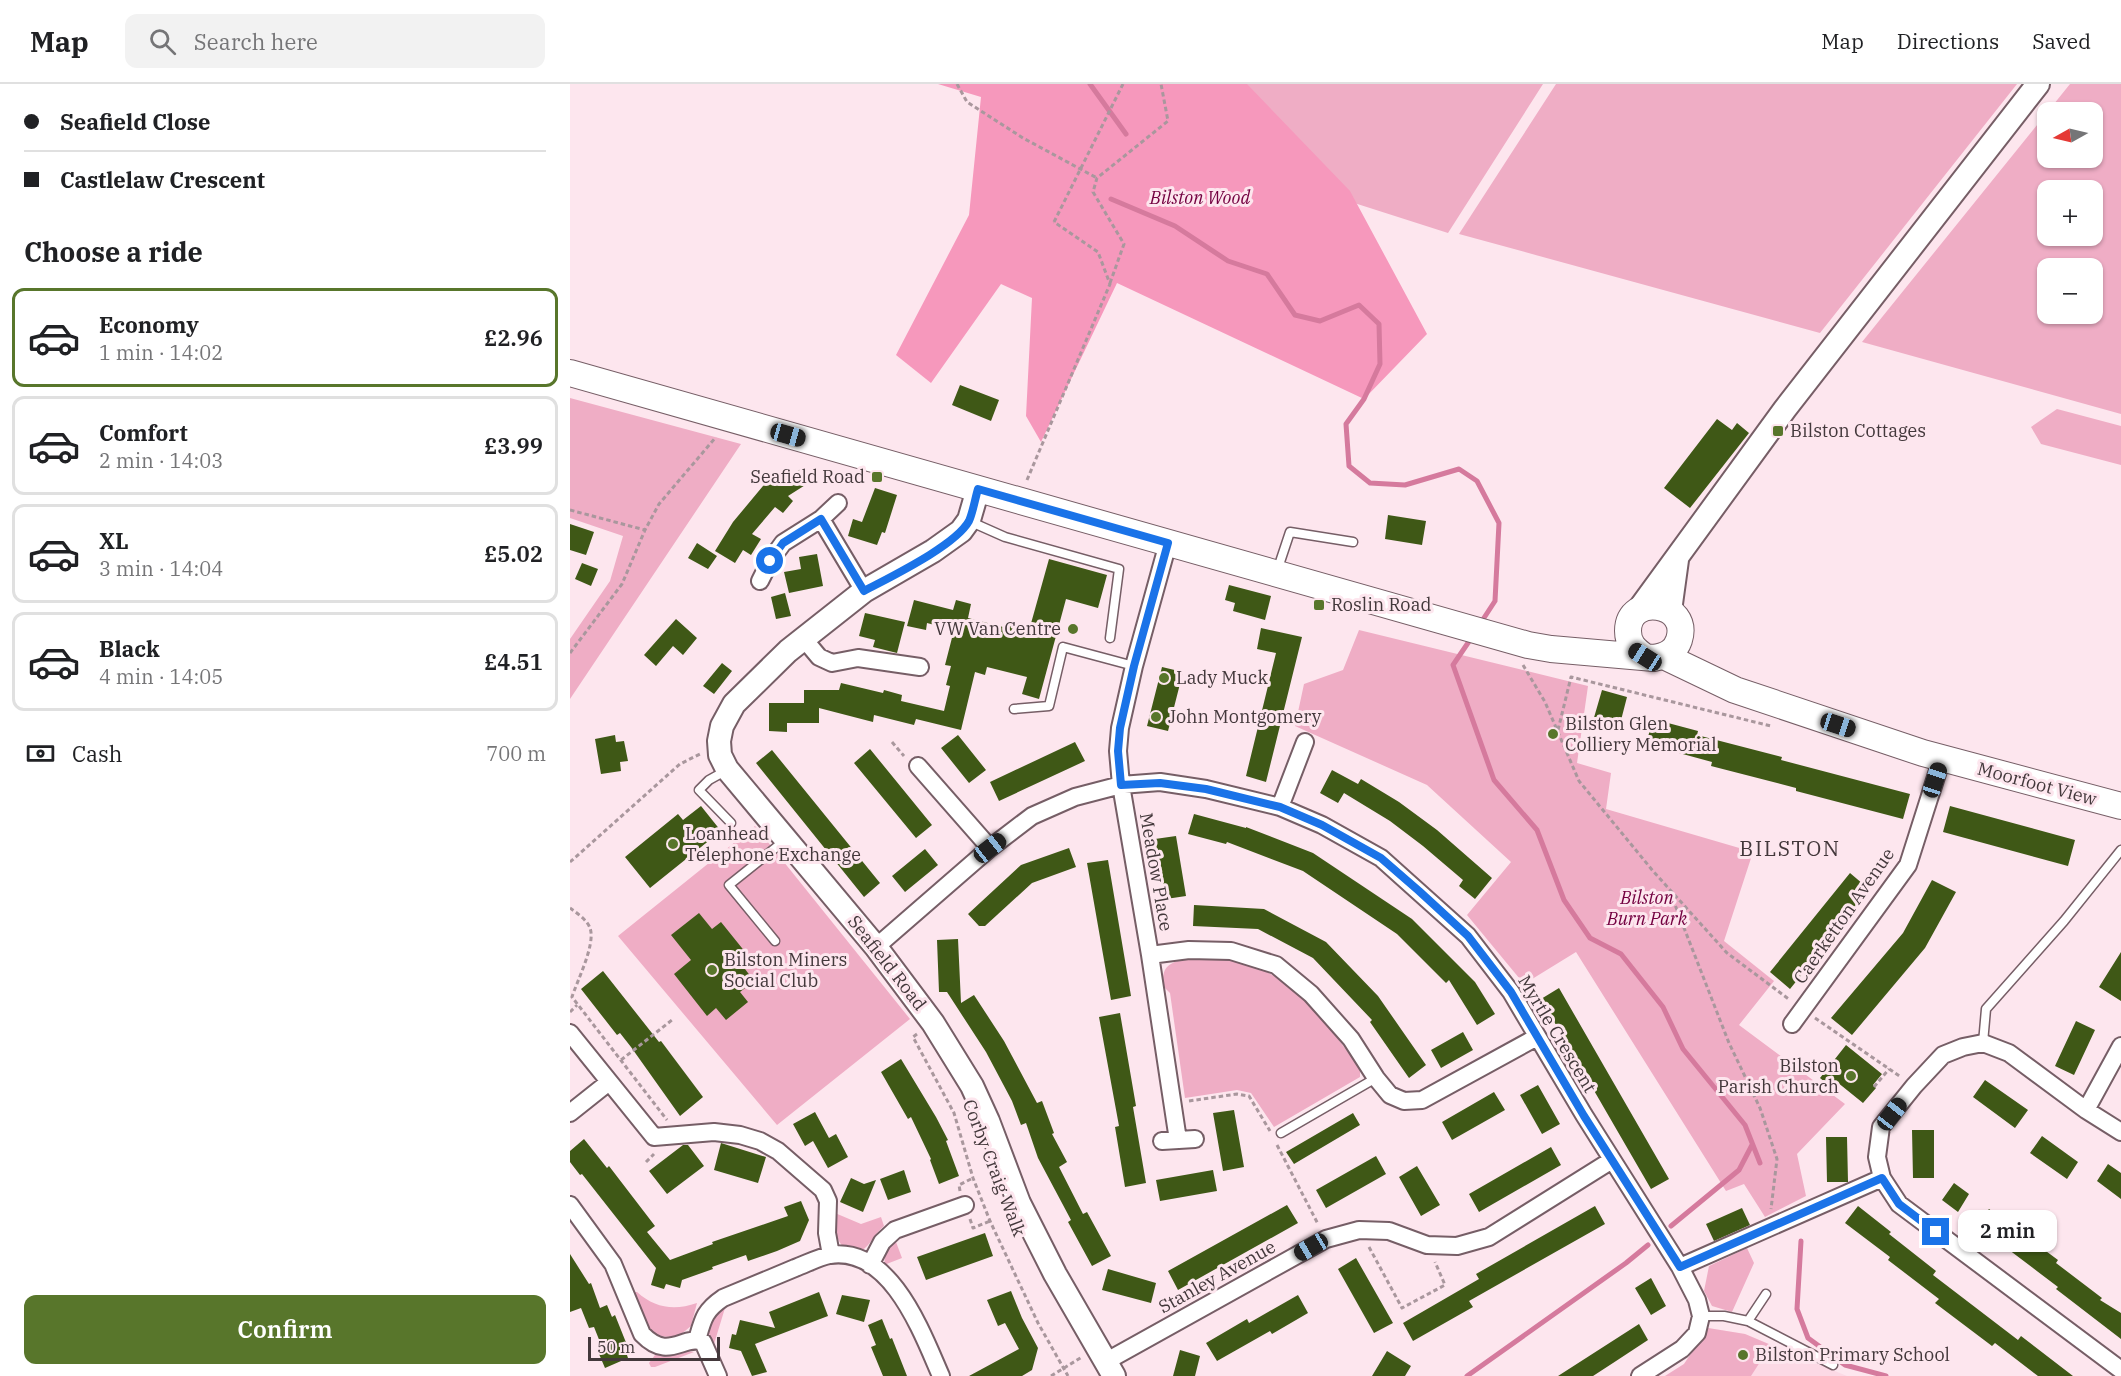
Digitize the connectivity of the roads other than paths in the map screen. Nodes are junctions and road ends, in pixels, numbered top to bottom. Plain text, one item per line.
1 (2038, 84) edge
2 (570, 373) edge
3 (978, 489) junction
4 (838, 503) dead end
5 (821, 519) junction
6 (969, 520) junction
7 (1353, 542) dead end
8 (1168, 543) junction
9 (1677, 559) junction
10 (1276, 573) junction
11 (760, 581) dead end
12 (864, 591) junction
13 (1670, 611) junction
14 (1632, 619) junction
15 (1680, 636) junction
16 (1110, 638) dead end
17 (804, 639) junction
18 (1577, 651) junction
19 (1654, 657) junction
20 (1134, 666) junction
21 (920, 667) dead end
22 (1714, 679) junction
23 (1014, 709) dead end
24 (1305, 742) dead end
25 (1942, 758) junction
26 (724, 762) junction
27 (918, 766) dead end
28 (1121, 785) junction
29 (2121, 806) edge
30 (1280, 807) junction
31 (731, 823) dead end
32 (787, 838) junction
33 (990, 848) junction
34 (2121, 850) edge
35 (775, 941) dead end
36 (876, 946) junction
37 (1150, 955) junction
38 (1792, 1024) dead end
39 (570, 1033) edge
40 (1537, 1037) junction
41 (1983, 1043) junction
42 (2121, 1046) edge
43 (1376, 1078) junction
44 (609, 1082) junction
45 (2086, 1110) junction
46 (570, 1113) edge
47 (2121, 1132) edge
48 (1281, 1133) dead end
49 (1195, 1138) dead end
50 (1612, 1160) junction
51 (1882, 1178) junction
52 (570, 1205) edge
53 (965, 1205) dead end
54 (831, 1255) junction
55 (870, 1265) junction
56 (1680, 1267) junction
57 (1766, 1294) dead end
58 (1701, 1316) junction
59 (1748, 1321) junction
60 (697, 1340) junction
61 (1105, 1362) edge
62 (1833, 1365) dead end
63 (2121, 1370) edge
64 (718, 1376) edge
65 (940, 1376) edge
66 (1640, 1376) edge

1 - 9 street
2 - 3 main road
3 - 6 street
3 - 8 main road
4 - 5 street
5 - 11 street
5 - 12 street
6 - 12 street
6 - 16 lane
7 - 10 lane
8 - 10 main road
8 - 20 street, Meadow Place
9 - 13 street
9 - 14 street
10 - 18 main road
12 - 17 street
13 - 14 main road
13 - 15 main road
14 - 18 main road
14 - 19 main road
15 - 19 main road
15 - 22 main road, Moorfoot View
17 - 21 street
17 - 26 street
18 - 19 main road
19 - 22 main road, Moorfoot View
20 - 23 lane
20 - 28 street, Meadow Place
22 - 25 main road, Moorfoot View
24 - 30 street
25 - 29 main road, Moorfoot View
25 - 38 street, Caerketton Avenue
26 - 31 lane
26 - 32 street, Seafield Road
27 - 33 street
28 - 30 street, Myrtle Crescent
28 - 33 street, Myrtle Crescent
28 - 37 street, Meadow Place
30 - 40 street, Myrtle Crescent
32 - 35 lane
32 - 36 street, Seafield Road
33 - 36 street, Myrtle Crescent
34 - 41 lane
36 - 61 street, Seafield Road
37 - 43 street
37 - 49 street, Meadow Place
39 - 44 street
40 - 43 street
40 - 50 street, Myrtle Crescent
41 - 45 street
41 - 51 street
42 - 45 street
43 - 48 lane
44 - 46 street
44 - 54 street
45 - 47 street
50 - 56 street, Myrtle Crescent
50 - 61 street, Stanley Avenue
51 - 56 street
51 - 63 street
52 - 60 street
53 - 55 street
54 - 55 street
54 - 60 street
55 - 65 street
56 - 58 street, Myrtle Crescent
57 - 59 lane
58 - 59 lane
58 - 66 street
59 - 62 lane
60 - 64 street

